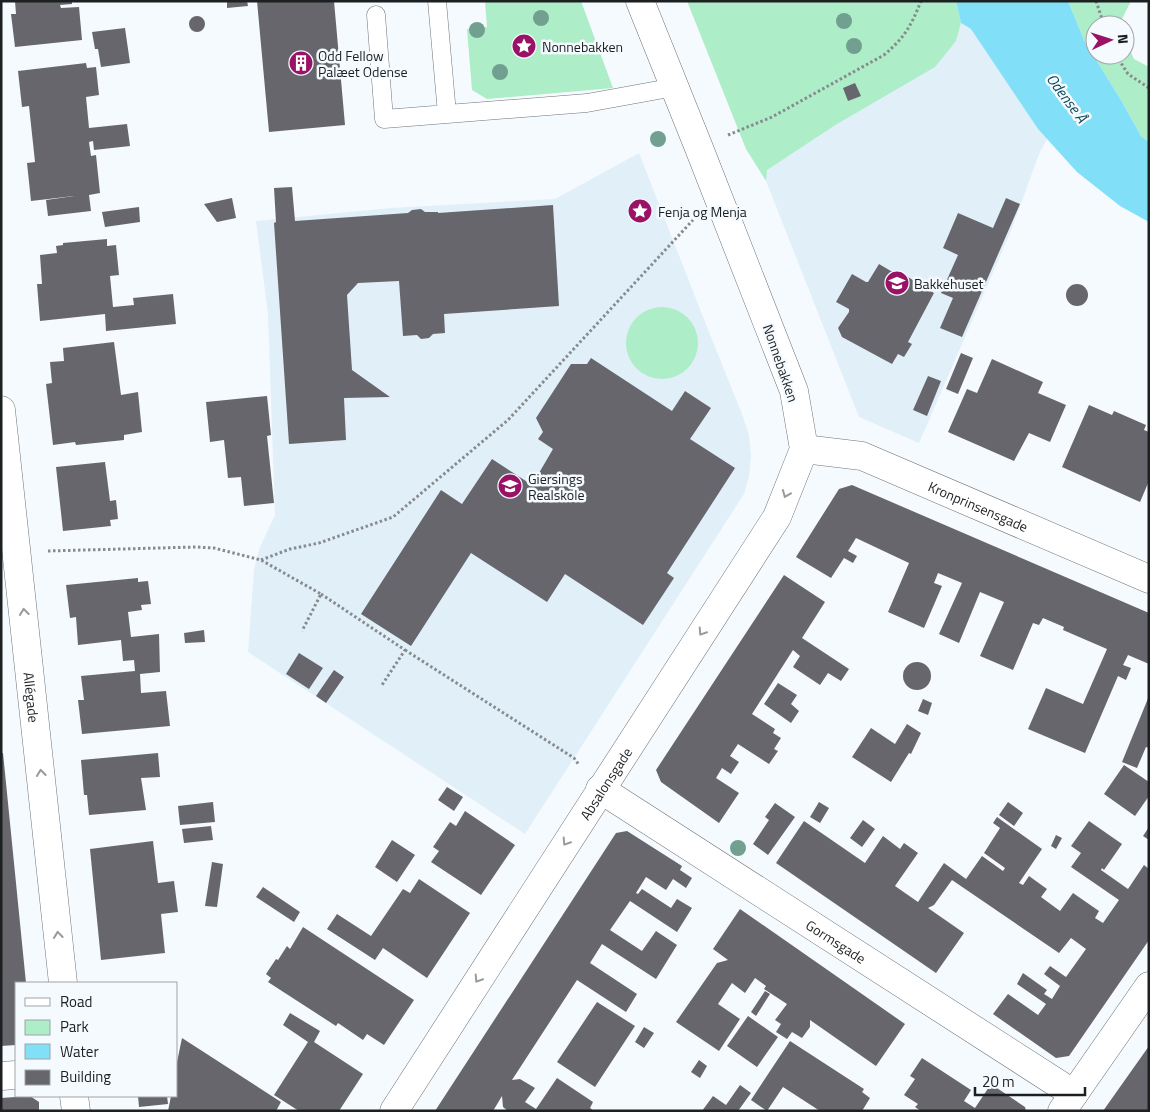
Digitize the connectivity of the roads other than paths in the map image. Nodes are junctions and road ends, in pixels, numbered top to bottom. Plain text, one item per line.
1 (437, 1) edge
2 (640, 1) edge
3 (376, 15) dead end
4 (675, 88) junction
5 (447, 114) junction
6 (1, 410) edge
7 (804, 449) junction
8 (9, 554) edge
9 (1149, 579) edge
10 (600, 789) junction
11 (63, 982) edge
12 (1149, 986) edge
13 (15, 1075) edge
14 (1, 1076) edge
15 (74, 1097) edge
16 (1068, 1102) edge
17 (76, 1111) edge
18 (394, 1111) edge

1 - 5 lane
2 - 4 main road, Nonnebakken
3 - 5 lane
4 - 5 lane
4 - 7 main road, Nonnebakken
6 - 8 main road, Allégade
7 - 9 main road, Kronprinsensgade
7 -> 10 main road, Absalonsgade
11 -> 8 main road, Allégade
10 - 16 main road, Gormsgade
10 -> 18 main road, Absalonsgade
12 - 16 main road
13 - 14 main road
15 - 17 main road

